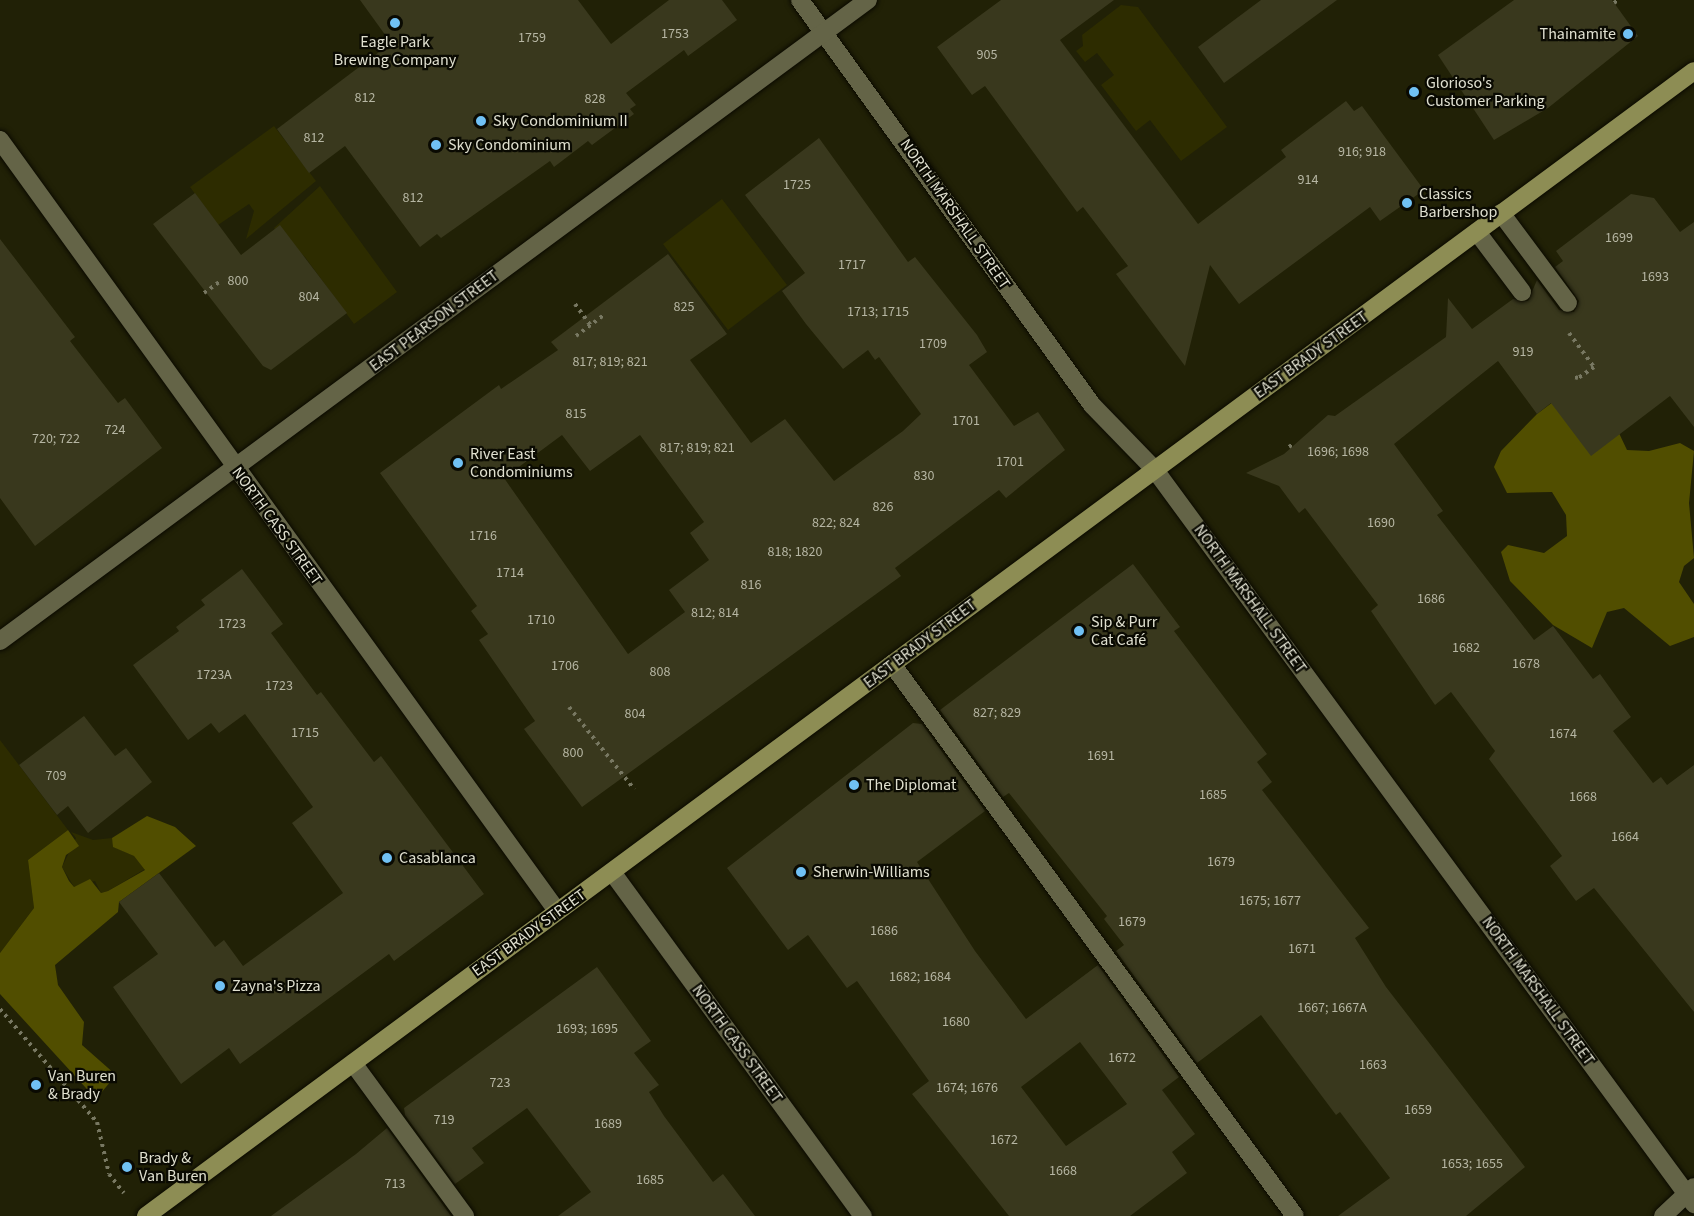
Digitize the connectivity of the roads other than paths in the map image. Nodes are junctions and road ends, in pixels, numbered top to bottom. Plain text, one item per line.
1 (800, 0) edge
2 (868, 0) edge
3 (824, 33) junction
4 (1694, 71) edge
5 (0, 140) edge
6 (1502, 213) junction
7 (1477, 232) junction
8 (1522, 292) dead end
9 (1568, 303) dead end
10 (235, 467) junction
11 (1155, 470) junction
12 (0, 641) edge
13 (892, 664) junction
14 (612, 872) junction
15 (557, 911) junction
16 (353, 1063) junction
17 (1691, 1195) edge
18 (146, 1216) edge
19 (465, 1216) edge
20 (863, 1216) edge
21 (1295, 1216) edge
22 (1663, 1216) edge

1 - 3 street, NORTH MARSHALL STREET
2 - 3 street, EAST PEARSON STREET
3 - 10 street, EAST PEARSON STREET
3 - 11 street, NORTH MARSHALL STREET
4 - 6 main road, EAST BRADY STREET
5 - 10 street, NORTH CASS STREET
6 - 7 main road, EAST BRADY STREET
6 - 9 street
7 - 8 street
7 - 11 main road, EAST BRADY STREET
10 - 12 street, EAST PEARSON STREET
10 - 15 street, NORTH CASS STREET
11 - 13 main road, EAST BRADY STREET
11 - 17 street, NORTH MARSHALL STREET
13 - 14 main road, EAST BRADY STREET
13 - 21 street
14 - 15 main road, EAST BRADY STREET
14 - 20 street, NORTH CASS STREET
15 - 16 main road, EAST BRADY STREET
16 - 18 main road, EAST BRADY STREET
16 - 19 street
17 - 22 street

